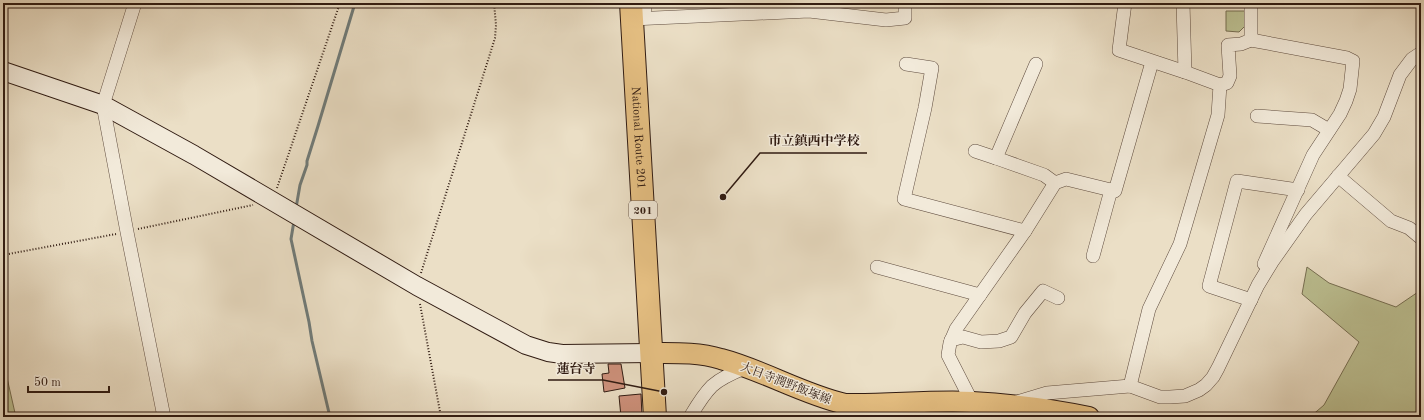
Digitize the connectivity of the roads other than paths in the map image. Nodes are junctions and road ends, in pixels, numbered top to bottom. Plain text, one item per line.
1 (135, 3) edge
2 (905, 3) edge
3 (1125, 3) edge
4 (1183, 3) edge
5 (1251, 3) edge
6 (736, 9) edge
7 (638, 11) edge
8 (1251, 40) junction
9 (1418, 60) edge
10 (1152, 62) junction
11 (906, 64) dead end
12 (1036, 64) dead end
13 (3, 71) edge
14 (1184, 72) junction
15 (1220, 85) junction
16 (103, 104) junction
17 (1257, 116) dead end
18 (1328, 130) junction
19 (975, 151) dead end
20 (996, 158) junction
21 (1338, 176) junction
22 (1055, 183) junction
23 (1111, 190) junction
24 (1298, 190) junction
25 (1025, 231) junction
26 (1421, 238) edge
27 (1093, 256) dead end
28 (877, 268) dead end
29 (1258, 284) junction
30 (980, 295) junction
31 (1058, 298) dead end
32 (1251, 300) junction
33 (951, 340) junction
34 (651, 353) junction
35 (747, 367) junction
36 (1130, 386) junction
37 (972, 402) junction
38 (1010, 405) junction
39 (1077, 416) edge
40 (164, 417) edge
41 (655, 417) edge
42 (690, 417) edge

1 - 16 street
2 - 6 street
3 - 10 street
4 - 14 street
5 - 8 street
6 - 7 street
7 - 34 highway, National Route 201 / 201
8 - 15 street
8 - 18 street
9 - 21 street
10 - 14 street
10 - 23 street
11 - 25 street
12 - 20 street
13 - 16 street
14 - 15 street
15 - 36 street
16 - 34 street
16 - 40 street
17 - 18 street
18 - 24 street
19 - 20 street
20 - 22 street
21 - 26 street
21 - 29 street
22 - 23 street
22 - 25 street
23 - 27 street
24 - 29 street
24 - 32 street
25 - 30 street
28 - 30 street
29 - 32 street
30 - 33 street
31 - 33 street
32 - 36 street
33 - 37 street
34 - 35 main road, 大日寺潤野飯塚線
34 - 41 highway, National Route 201 / 201
35 - 37 main road, 大日寺潤野飯塚線
35 - 42 street
36 - 38 street
37 - 38 main road, 大日寺潤野飯塚線
38 - 39 main road, 大日寺潤野飯塚線

